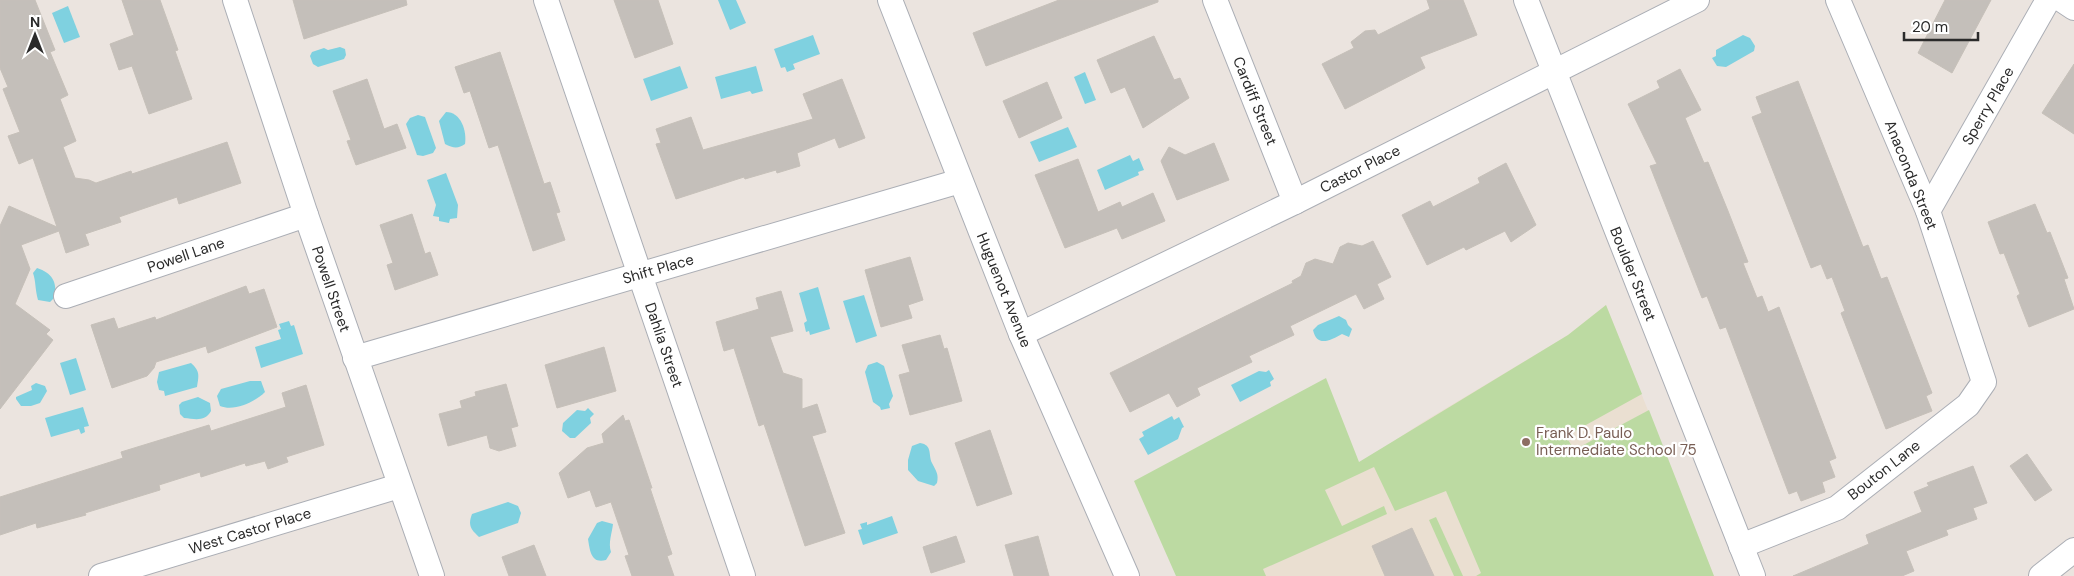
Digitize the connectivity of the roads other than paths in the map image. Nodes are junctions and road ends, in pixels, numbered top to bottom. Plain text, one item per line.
1 (235, 0) edge
2 (546, 0) edge
3 (890, 0) edge
4 (1215, 0) edge
5 (1526, 0) edge
6 (1698, 0) edge
7 (1838, 0) edge
8 (2048, 0) edge
9 (2062, 0) edge
10 (2074, 8) edge
11 (1553, 71) junction
12 (960, 181) junction
13 (1295, 202) junction
14 (1928, 211) junction
15 (306, 215) junction
16 (641, 274) junction
17 (66, 296) dead end
18 (1021, 334) junction
19 (1975, 354) joint
20 (356, 358) junction
21 (399, 486) junction
22 (1742, 546) junction
23 (2074, 550) edge
24 (101, 576) edge
25 (432, 576) edge
26 (743, 576) edge
27 (1127, 576) edge
28 (1753, 576) edge
29 (2041, 576) edge

1 - 15 street, Powell Street
2 - 16 street, Dahlia Street
3 - 12 street, Huguenot Avenue
4 - 13 street, Cardiff Street
5 - 11 street, Boulder Street
6 - 11 street, Castor Place
7 - 14 street, Anaconda Street
8 - 14 street, Sperry Place
9 - 10 street
11 - 13 street, Castor Place
11 - 22 street, Boulder Street
12 - 16 street, Shift Place
12 - 18 street, Huguenot Avenue
13 - 18 street, Castor Place
14 - 19 street, Anaconda Street
15 - 17 street, Powell Lane
15 - 20 street, Powell Street
16 - 20 street, Shift Place
16 - 26 street, Dahlia Street
18 - 27 street, Huguenot Avenue
19 - 22 street, Bouton Lane
20 - 21 street, Powell Street
21 - 24 street, West Castor Place
21 - 25 street, Powell Street
22 - 28 street, Boulder Street
23 - 29 street

